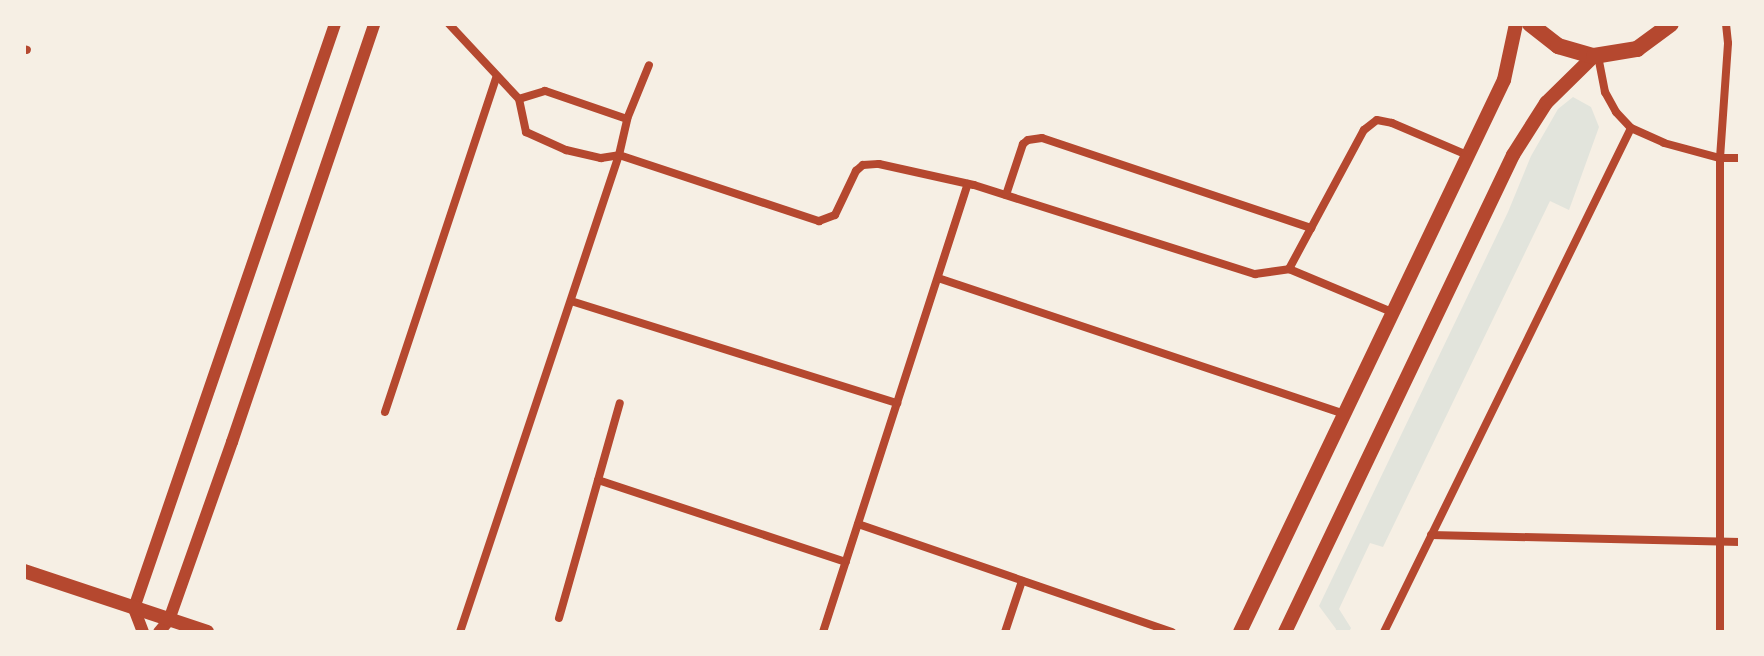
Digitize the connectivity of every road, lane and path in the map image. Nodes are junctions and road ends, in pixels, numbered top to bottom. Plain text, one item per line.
1 (335, 24) edge
2 (374, 24) edge
3 (449, 24) edge
4 (1516, 24) edge
5 (1530, 24) edge
6 (1671, 24) edge
7 (1726, 24) edge
8 (1596, 56) junction
9 (649, 65) dead end
10 (497, 76) junction
11 (519, 99) junction
12 (627, 119) junction
13 (1631, 128) junction
14 (619, 155) junction
15 (1467, 155) junction
16 (1720, 158) junction
17 (1740, 158) edge
18 (968, 184) junction
19 (1006, 195) junction
20 (1311, 228) junction
21 (1289, 269) junction
22 (938, 278) junction
23 (571, 301) junction
24 (1395, 314) junction
25 (620, 403) dead end
26 (897, 403) junction
27 (385, 412) dead end
28 (1345, 414) junction
29 (598, 480) junction
30 (858, 524) junction
31 (1431, 535) junction
32 (1720, 542) junction
33 (1740, 542) edge
34 (846, 562) junction
35 (24, 571) edge
36 (1022, 581) junction
37 (134, 608) junction
38 (559, 618) dead end
39 (169, 620) junction
40 (143, 632) edge
41 (159, 632) edge
42 (207, 632) edge
43 (460, 632) edge
44 (823, 632) edge
45 (1005, 632) edge
46 (1172, 632) edge
47 (1240, 632) edge
48 (1285, 632) edge
49 (1384, 632) edge
50 (1720, 632) edge

1 - 37 street
2 - 39 street
3 - 10 street
4 - 15 main road
5 - 8 main road
6 - 8 main road
7 - 16 street
8 - 13 street
8 - 48 main road
9 - 12 street
10 - 11 street
10 - 27 street
11 - 12 street
11 - 14 street
12 - 14 street
13 - 16 street
13 - 31 street
14 - 18 street
14 - 23 street
15 - 20 street
15 - 24 main road
16 - 17 street
16 - 32 street
18 - 19 street
18 - 22 street
19 - 20 street
19 - 21 street
20 - 21 street
21 - 24 street
22 - 26 street
22 - 28 street
23 - 26 street
23 - 43 street
24 - 28 main road
25 - 29 street
26 - 30 street
28 - 47 main road
29 - 34 street
29 - 38 street
30 - 34 street
30 - 36 street
31 - 32 street
31 - 49 street
32 - 33 street
32 - 50 street
34 - 44 street
35 - 37 main road
36 - 45 street
36 - 46 street
37 - 39 main road
37 - 40 street
39 - 41 street
39 - 42 main road

